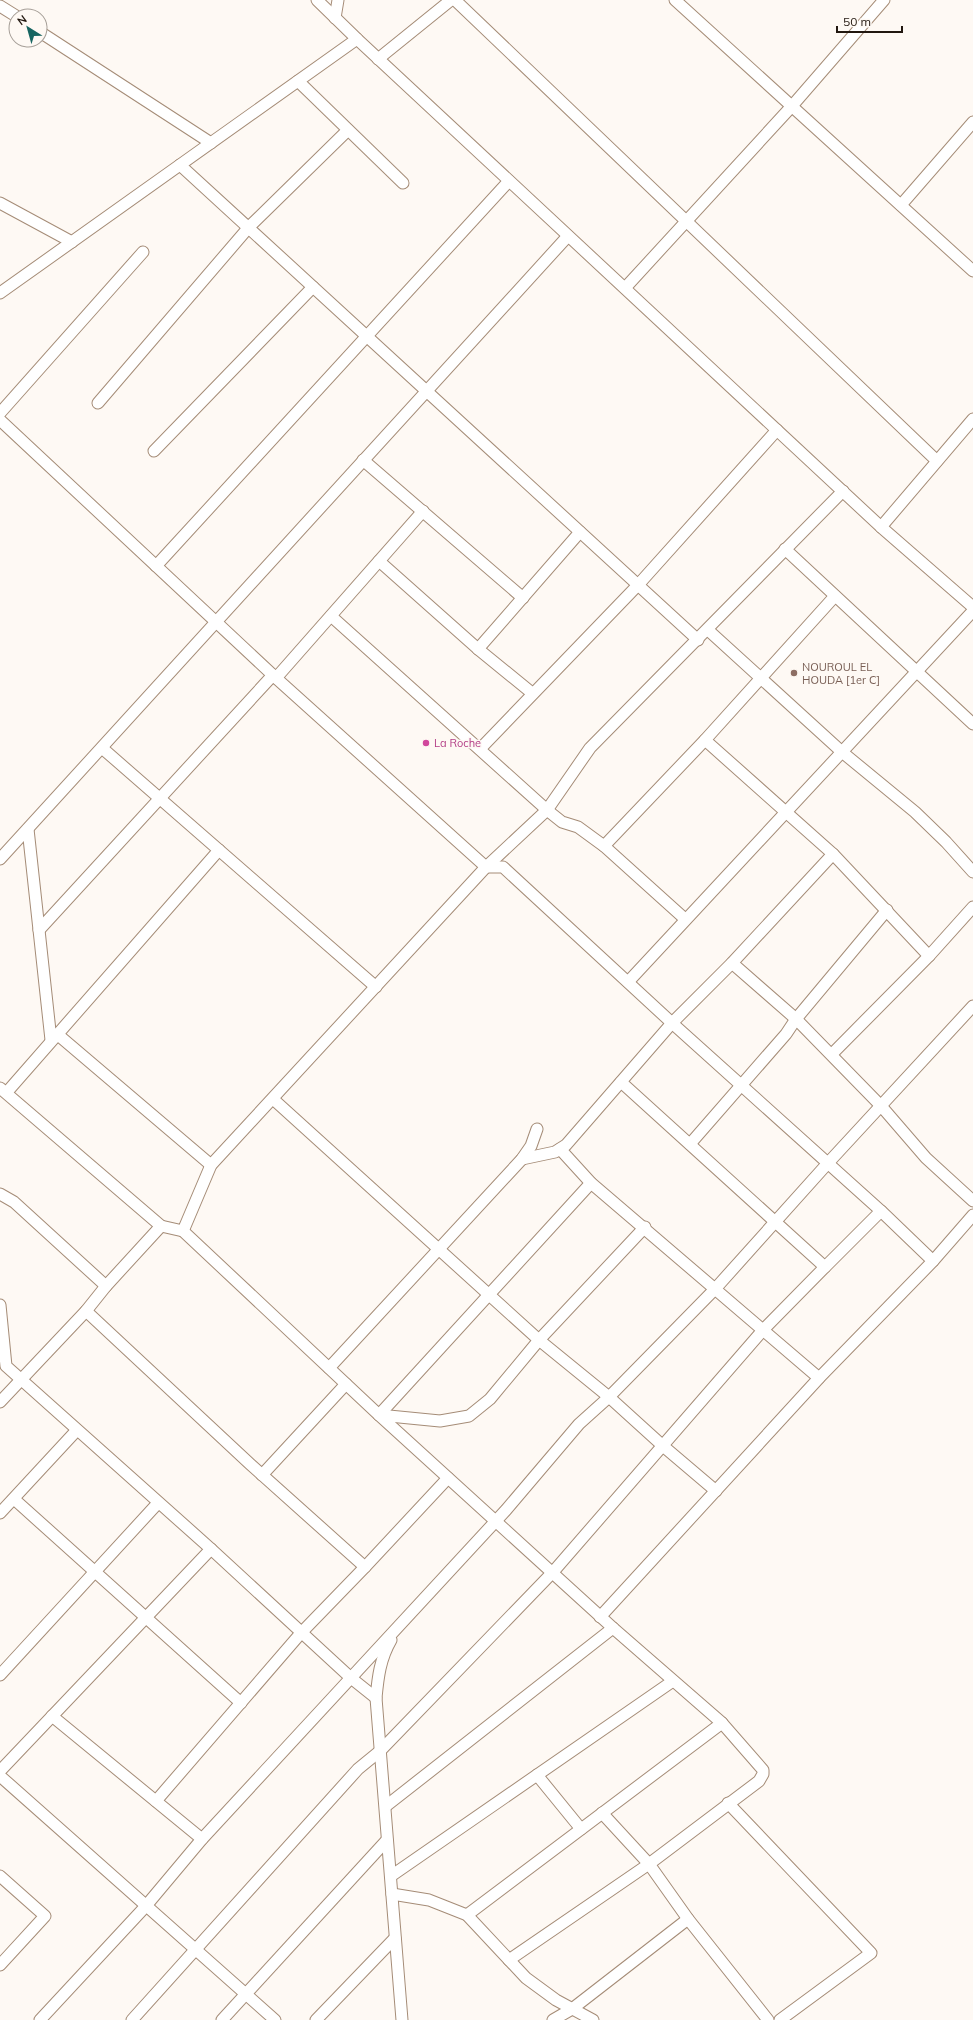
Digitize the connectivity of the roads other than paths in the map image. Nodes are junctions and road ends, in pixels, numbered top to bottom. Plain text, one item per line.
1 (3, 0) edge
2 (317, 0) edge
3 (338, 0) edge
4 (451, 0) edge
5 (455, 0) edge
6 (884, 0) edge
7 (681, 2) edge
8 (0, 3) edge
9 (335, 18) junction
10 (48, 37) edge
11 (357, 39) junction
12 (378, 59) junction
13 (298, 81) junction
14 (792, 106) junction
15 (973, 122) edge
16 (348, 130) junction
17 (211, 143) junction
18 (180, 165) junction
19 (509, 181) junction
20 (403, 183) dead end
21 (0, 203) edge
22 (900, 205) junction
23 (686, 221) junction
24 (249, 227) junction
25 (568, 236) junction
26 (72, 242) junction
27 (143, 252) dead end
28 (973, 271) edge
29 (314, 287) junction
30 (625, 288) junction
31 (0, 293) edge
32 (367, 336) junction
33 (427, 391) junction
34 (98, 403) dead end
35 (0, 413) edge
36 (973, 419) edge
37 (0, 420) edge
38 (777, 430) junction
39 (154, 451) dead end
40 (363, 460) junction
41 (937, 461) junction
42 (843, 491) junction
43 (423, 511) junction
44 (881, 527) junction
45 (580, 532) junction
46 (785, 549) junction
47 (379, 561) junction
48 (156, 566) junction
49 (638, 585) junction
50 (835, 596) junction
51 (523, 598) junction
52 (973, 607) edge
53 (973, 611) edge
54 (331, 616) junction
55 (216, 622) junction
56 (708, 630) junction
57 (698, 640) junction
58 (478, 649) junction
59 (916, 671) junction
60 (274, 676) junction
61 (759, 678) junction
62 (532, 694) junction
63 (973, 724) edge
64 (705, 740) junction
65 (102, 748) junction
66 (480, 749) junction
67 (842, 752) junction
68 (160, 798) junction
69 (547, 810) junction
70 (785, 813) junction
71 (28, 829) junction
72 (604, 846) junction
73 (219, 850) junction
74 (832, 854) junction
75 (0, 859) edge
76 (486, 867) junction
77 (973, 872) edge
78 (973, 907) edge
79 (887, 910) junction
80 (685, 919) junction
81 (39, 930) junction
82 (929, 956) junction
83 (732, 963) junction
84 (628, 982) junction
85 (376, 987) junction
86 (973, 1006) edge
87 (796, 1019) junction
88 (672, 1023) junction
89 (54, 1037) junction
90 (832, 1054) junction
91 (621, 1082) junction
92 (743, 1086) junction
93 (3, 1090) edge
94 (273, 1099) junction
95 (882, 1107) junction
96 (537, 1129) dead end
97 (690, 1144) junction
98 (560, 1149) junction
99 (522, 1159) junction
100 (828, 1164) junction
101 (211, 1165) junction
102 (591, 1183) junction
103 (0, 1194) edge
104 (973, 1201) edge
105 (881, 1210) junction
106 (973, 1215) edge
107 (776, 1222) junction
108 (161, 1226) junction
109 (645, 1227) junction
110 (183, 1231) junction
111 (439, 1250) junction
112 (933, 1261) junction
113 (825, 1267) junction
114 (106, 1286) junction
115 (715, 1289) junction
116 (490, 1296) junction
117 (0, 1305) edge
118 (86, 1311) junction
119 (764, 1330) junction
120 (539, 1340) junction
121 (3, 1365) edge
122 (329, 1368) junction
123 (819, 1378) junction
124 (21, 1379) junction
125 (346, 1384) junction
126 (609, 1397) junction
127 (0, 1402) edge
128 (379, 1415) junction
129 (77, 1430) junction
130 (662, 1446) junction
131 (262, 1475) junction
132 (448, 1478) junction
133 (716, 1491) junction
134 (14, 1498) junction
135 (158, 1503) junction
136 (0, 1513) edge
137 (496, 1521) junction
138 (211, 1549) junction
139 (365, 1568) junction
140 (95, 1572) junction
141 (553, 1572) junction
142 (600, 1617) junction
143 (146, 1618) junction
144 (397, 1628) junction
145 (613, 1628) junction
146 (301, 1633) junction
147 (2, 1669) edge
148 (351, 1678) junction
149 (673, 1681) junction
150 (376, 1698) junction
151 (241, 1703) junction
152 (52, 1716) junction
153 (722, 1723) junction
154 (380, 1751) junction
155 (0, 1771) edge
156 (537, 1774) junction
157 (0, 1776) edge
158 (156, 1801) junction
159 (728, 1803) junction
160 (386, 1806) junction
161 (602, 1814) junction
162 (581, 1829) junction
163 (202, 1839) junction
164 (387, 1840) junction
165 (649, 1864) junction
166 (0, 1876) edge
167 (391, 1876) junction
168 (392, 1894) junction
169 (145, 1906) junction
170 (467, 1915) junction
171 (688, 1919) junction
172 (395, 1938) junction
173 (195, 1949) junction
174 (509, 1960) junction
175 (0, 1965) edge
176 (245, 1994) junction
177 (572, 2009) junction
178 (40, 2020) edge
179 (132, 2020) edge
180 (222, 2020) edge
181 (275, 2020) edge
182 (316, 2020) edge
183 (402, 2020) edge
184 (553, 2020) edge
185 (593, 2020) edge
186 (768, 2020) edge
187 (780, 2020) edge

1 - 8 street
2 - 9 street
3 - 9 street
4 - 12 street
5 - 23 street
6 - 14 street
7 - 14 street
9 - 11 street
10 - 17 street
11 - 12 street
11 - 13 street
12 - 19 street
13 - 16 street
13 - 17 street
14 - 22 street
14 - 23 street
15 - 22 street
16 - 20 street
16 - 24 street
17 - 18 street
18 - 24 street
18 - 26 street
19 - 25 street
19 - 32 street
21 - 26 street
22 - 28 street
23 - 30 street
23 - 41 street
24 - 29 street
24 - 34 street
25 - 30 street
25 - 33 street
26 - 31 street
27 - 35 street
29 - 32 street
29 - 39 street
30 - 38 street
32 - 33 street
32 - 48 street
33 - 40 street
33 - 45 street
36 - 41 street
37 - 48 street
38 - 42 street
38 - 49 street
40 - 43 street
40 - 55 street
41 - 44 street
42 - 44 street
42 - 46 street
43 - 47 street
43 - 51 street
44 - 52 street
45 - 49 street
45 - 51 street
46 - 50 street
46 - 56 street
47 - 54 street
47 - 58 street
48 - 55 street
49 - 57 street
49 - 62 street
50 - 59 street
50 - 61 street
51 - 58 street
53 - 59 street
54 - 60 street
54 - 66 street
55 - 60 street
55 - 65 street
56 - 57 street
56 - 61 street
57 - 69 street
58 - 62 street
59 - 63 street
59 - 67 street
60 - 68 street
60 - 76 street
61 - 64 street
61 - 67 street
62 - 66 street
64 - 70 street
64 - 72 street
65 - 68 street
65 - 71 street
66 - 69 street
67 - 70 street
67 - 77 street
68 - 73 street
68 - 81 street
69 - 72 street
69 - 76 street
70 - 74 street
70 - 80 street
71 - 75 street
71 - 81 street
72 - 80 street
73 - 85 street
73 - 89 street
74 - 79 street
74 - 83 street
76 - 84 street
76 - 85 street
78 - 82 street
79 - 82 street
79 - 87 street
80 - 84 street
81 - 89 street
82 - 90 street
83 - 87 street
83 - 88 street
84 - 88 street
85 - 94 street
86 - 95 street
87 - 90 street
87 - 92 street
88 - 91 street
88 - 92 street
89 - 93 street
89 - 101 street
90 - 95 street
91 - 97 street
91 - 98 street
92 - 97 street
92 - 100 street
93 - 108 street
94 - 101 street
94 - 111 street
95 - 100 street
95 - 104 street
96 - 99 street
97 - 107 street
98 - 99 street
98 - 102 street
99 - 111 street
100 - 105 street
100 - 107 street
101 - 110 street
102 - 109 street
102 - 116 street
103 - 114 street
105 - 112 street
105 - 113 street
106 - 112 street
107 - 113 street
107 - 115 street
108 - 110 street
108 - 114 street
109 - 115 street
109 - 120 street
110 - 122 street
111 - 116 street
111 - 122 street
112 - 123 street
113 - 119 street
114 - 118 street
115 - 119 street
115 - 126 street
116 - 120 street
116 - 128 street
117 - 121 street
118 - 124 street
118 - 131 street
119 - 123 street
119 - 130 street
120 - 126 street
120 - 128 street
121 - 124 street
122 - 125 street
123 - 133 street
124 - 127 street
124 - 129 street
125 - 128 street
125 - 131 street
126 - 130 street
126 - 137 street
128 - 132 street
129 - 134 street
129 - 135 street
130 - 133 street
130 - 141 street
131 - 139 street
132 - 137 street
132 - 139 street
133 - 142 street
134 - 136 street
134 - 140 street
135 - 138 street
135 - 140 street
137 - 141 street
137 - 144 street
138 - 143 street
138 - 146 street
139 - 146 street
140 - 143 street
140 - 147 street
141 - 142 street
141 - 154 street
142 - 145 street
143 - 151 street
143 - 152 street
144 - 148 street
144 - 150 street
145 - 149 street
145 - 160 street
146 - 148 street
146 - 151 street
148 - 150 street
148 - 163 street
149 - 153 street
149 - 156 street
150 - 154 street
151 - 158 street
152 - 155 street
152 - 158 street
153 - 159 street
153 - 161 street
154 - 160 street
154 - 173 street
156 - 162 street
156 - 167 street
157 - 169 street
158 - 163 street
159 - 165 street
159 - 187 street
160 - 164 street
161 - 162 street
161 - 165 street
162 - 170 street
163 - 169 street
164 - 167 street
164 - 176 street
165 - 171 street
165 - 174 street
166 - 175 street
167 - 168 street
168 - 170 street
168 - 172 street
169 - 173 street
169 - 178 street
170 - 174 street
171 - 177 street
171 - 186 street
172 - 182 street
172 - 183 street
173 - 176 street
173 - 179 street
174 - 177 street
176 - 180 street
176 - 181 street
177 - 184 street
177 - 185 street

